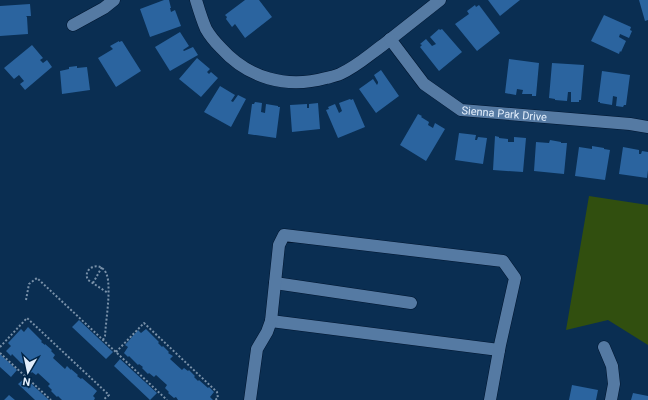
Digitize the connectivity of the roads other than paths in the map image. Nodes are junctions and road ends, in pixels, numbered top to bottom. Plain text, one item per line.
1 (114, 0) edge
2 (196, 0) edge
3 (440, 0) edge
4 (73, 25) dead end
5 (390, 39) junction
6 (648, 127) edge
7 (275, 283) junction
8 (411, 302) dead end
9 (271, 321) junction
10 (604, 347) dead end
11 (499, 350) junction
12 (250, 400) edge
13 (490, 400) edge
14 (611, 400) edge

1 - 4 street
2 - 5 street
3 - 5 street
5 - 6 street, Sienna Park Drive
7 - 8 street
7 - 9 street
7 - 11 street
9 - 11 street
9 - 12 street
10 - 14 street
11 - 13 street

